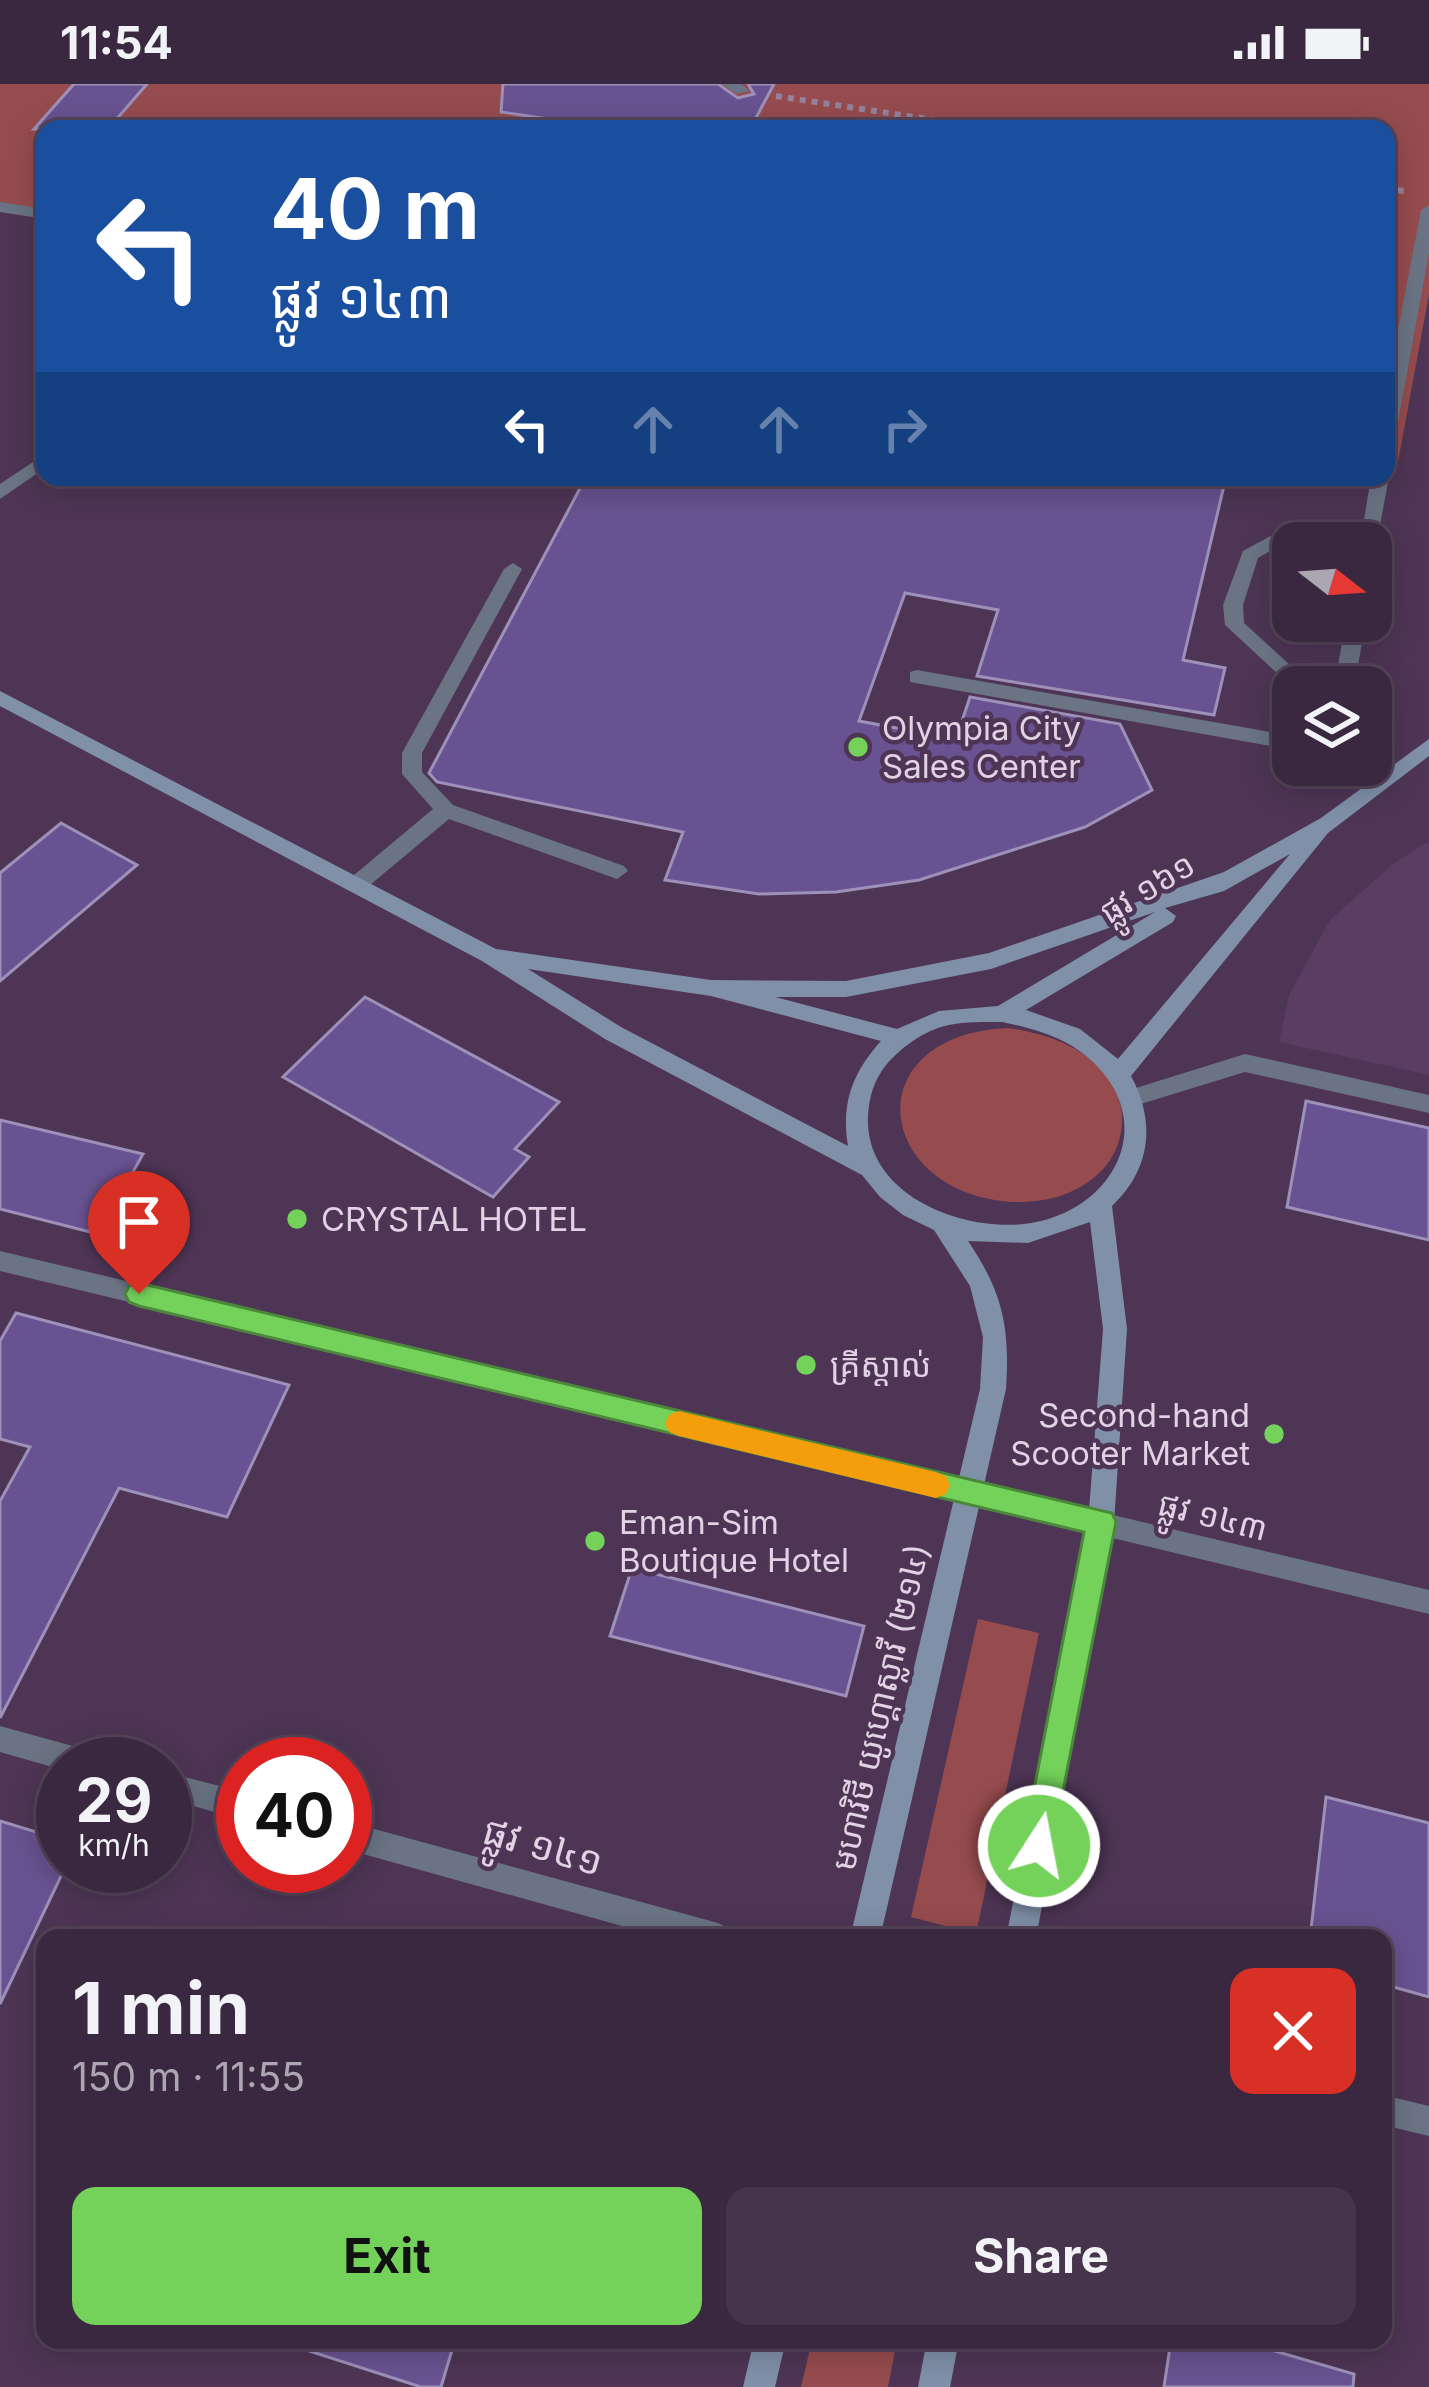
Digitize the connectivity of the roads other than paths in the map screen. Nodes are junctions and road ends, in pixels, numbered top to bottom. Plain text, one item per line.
1 (0, 207) edge
2 (1429, 210) edge
3 (36, 213) edge
4 (1395, 381) edge
5 (36, 466) edge
6 (1378, 486) edge
7 (0, 493) edge
8 (1372, 522) edge
9 (1272, 542) edge
10 (513, 569) dead end
11 (1281, 666) edge
12 (917, 677) dead end
13 (0, 698) edge
14 (1272, 739) edge
15 (1429, 746) edge
16 (1392, 772) edge
17 (1374, 786) edge
18 (446, 810) junction
19 (1328, 824) junction
20 (617, 871) dead end
21 (1229, 878) junction
22 (356, 885) junction
23 (490, 955) junction
24 (711, 988) junction
25 (1002, 1014) junction
26 (900, 1038) junction
27 (1119, 1074) junction
28 (1131, 1098) junction
29 (1429, 1104) edge
30 (871, 1169) junction
31 (1100, 1205) junction
32 (942, 1223) junction
33 (0, 1261) edge
34 (970, 1493) junction
35 (1101, 1522) junction
36 (1429, 1601) edge
37 (0, 1739) edge
38 (36, 1749) edge
39 (372, 1842) edge
40 (686, 1929) edge
41 (867, 1929) edge
42 (1023, 1929) edge
43 (1392, 2112) edge
44 (1429, 2121) edge
45 (768, 2349) edge
46 (941, 2349) edge
47 (759, 2387) edge
48 (934, 2387) edge

1 - 3 street
2 - 4 street
5 - 7 street
6 - 8 street
9 - 11 street
10 - 18 street
12 - 14 street
13 - 22 street
15 - 16 street, ផ្លូវ ១៦១
17 - 19 street, ផ្លូវ ១៦១
18 - 20 street
18 - 22 street
19 - 21 street, ផ្លូវ ១៦១
19 - 27 street, ផ្លូវ ១៦១
21 - 24 street
21 - 25 street, ផ្លូវ ១៦១
22 - 23 street
23 - 24 street
23 - 30 street
24 - 26 street
25 - 26 street
25 - 27 street
26 - 30 street
27 - 28 street
28 - 29 street
28 - 31 street
30 - 32 street
31 - 32 street
31 - 35 street
32 - 34 street, មហាវិថី យូហ្គោស្លាវី (២១៤)
33 - 34 street, ផ្លូវ ១៤៣
34 - 35 street, ផ្លូវ ១៤៣
34 - 41 street, មហាវិថី យូហ្គោស្លាវី (២១៤)
35 - 36 street, ផ្លូវ ១៤៣
35 - 42 street
37 - 38 street
39 - 40 street, ផ្លូវ ១៤១
43 - 44 street
45 - 47 street
46 - 48 street

